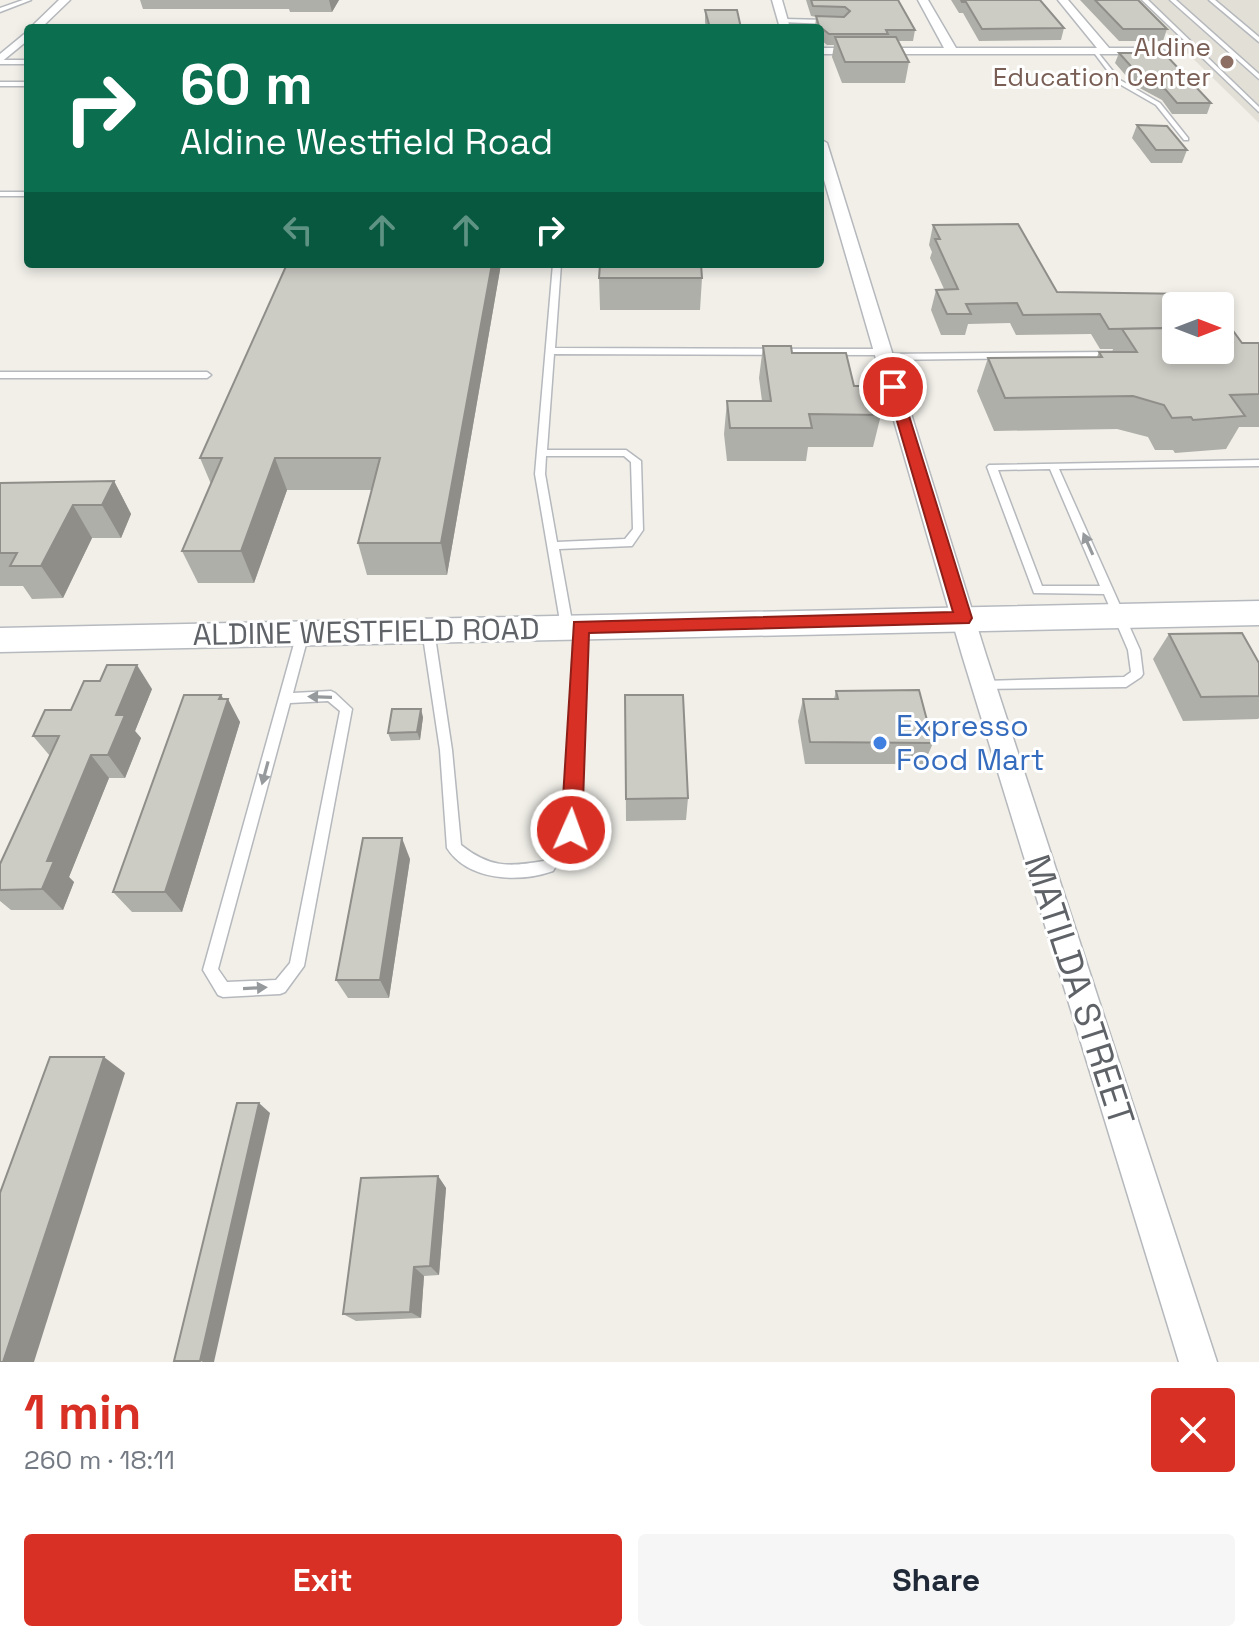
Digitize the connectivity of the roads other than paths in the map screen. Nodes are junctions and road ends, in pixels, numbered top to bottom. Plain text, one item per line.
1 (28, 0) edge
2 (65, 0) edge
3 (777, 0) edge
4 (923, 0) edge
5 (1063, 0) edge
6 (1145, 0) edge
7 (1173, 0) edge
8 (1212, 0) edge
9 (0, 10) edge
10 (832, 22) edge
11 (39, 24) edge
12 (784, 24) edge
13 (800, 24) edge
14 (24, 38) edge
15 (1259, 40) edge
16 (824, 51) edge
17 (952, 51) junction
18 (1098, 51) junction
19 (1159, 51) edge
20 (0, 61) edge
21 (24, 62) edge
22 (1259, 77) edge
23 (0, 84) edge
24 (24, 84) edge
25 (1259, 110) edge
26 (1186, 139) dead end
27 (824, 156) edge
28 (0, 194) edge
29 (24, 194) edge
30 (557, 268) edge
31 (550, 351) junction
32 (884, 354) junction
33 (1119, 355) edge
34 (0, 375) edge
35 (207, 375) dead end
36 (542, 453) junction
37 (1259, 463) edge
38 (1054, 468) junction
39 (553, 546) junction
40 (1114, 603) junction
41 (1259, 613) edge
42 (963, 618) junction
43 (573, 627) junction
44 (428, 630) junction
45 (303, 633) junction
46 (0, 640) edge
47 (984, 686) junction
48 (285, 698) junction
49 (1198, 1362) edge

1 - 9 lane
2 - 11 street
3 - 12 street
4 - 17 street
5 - 18 street
6 - 25 lane
7 - 22 lane
8 - 15 lane
10 - 13 lane
14 - 20 street
16 - 17 street
17 - 18 street
18 - 19 street
18 - 26 lane
20 - 21 lane
23 - 24 lane
27 - 32 street, MATILDA STREET
28 - 29 lane
30 - 31 lane
31 - 32 lane
31 - 36 lane
32 - 33 lane
32 - 42 street, MATILDA STREET
34 - 35 lane
36 - 39 lane
36 - 39 lane
37 - 38 lane
40 -> 38 lane
38 - 40 lane
39 - 43 lane
40 - 41 main road, ALDINE WESTFIELD ROAD
40 - 42 main road, ALDINE WESTFIELD ROAD
40 - 47 lane
42 - 43 main road, ALDINE WESTFIELD ROAD
42 - 47 street, MATILDA STREET
43 - 44 main road, ALDINE WESTFIELD ROAD
43 - 44 lane
44 - 45 main road, ALDINE WESTFIELD ROAD
45 - 46 main road, ALDINE WESTFIELD ROAD
45 - 48 lane
47 - 49 street, MATILDA STREET
48 -> 48 lane

